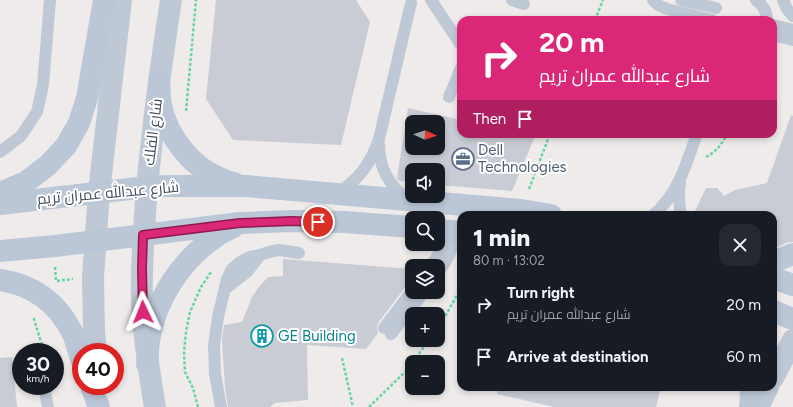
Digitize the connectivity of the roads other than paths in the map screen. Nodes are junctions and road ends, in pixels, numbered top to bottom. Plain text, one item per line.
1 (50, 0) edge
2 (104, 0) edge
3 (121, 0) edge
4 (171, 0) edge
5 (430, 0) edge
6 (440, 0) edge
7 (512, 0) edge
8 (653, 0) edge
9 (681, 0) edge
10 (756, 0) edge
11 (783, 0) edge
12 (408, 1) edge
13 (524, 4) dead end
14 (716, 12) edge
15 (767, 16) edge
16 (793, 16) edge
17 (457, 26) edge
18 (777, 26) edge
19 (793, 30) edge
20 (777, 36) edge
21 (457, 39) edge
22 (793, 40) edge
23 (457, 79) edge
24 (159, 80) junction
25 (450, 97) dead end
26 (696, 138) edge
27 (379, 139) junction
28 (0, 152) edge
29 (682, 174) junction
30 (246, 186) junction
31 (147, 187) junction
32 (99, 192) junction
33 (0, 193) edge
34 (334, 194) junction
35 (405, 198) edge
36 (405, 200) edge
37 (441, 203) edge
38 (0, 204) edge
39 (527, 211) edge
40 (657, 211) edge
41 (680, 211) edge
42 (240, 223) junction
43 (405, 226) edge
44 (451, 231) edge
45 (143, 235) junction
46 (96, 240) junction
47 (0, 251) edge
48 (298, 253) dead end
49 (793, 254) edge
50 (435, 259) edge
51 (777, 260) edge
52 (445, 264) edge
53 (777, 279) edge
54 (0, 280) edge
55 (793, 285) edge
56 (407, 299) edge
57 (418, 299) edge
58 (777, 313) edge
59 (793, 319) edge
60 (793, 340) edge
61 (76, 343) edge
62 (95, 343) edge
63 (147, 364) junction
64 (777, 370) edge
65 (750, 391) edge
66 (766, 391) edge
67 (46, 395) edge
68 (94, 395) edge
69 (102, 395) edge
70 (48, 407) edge
71 (99, 407) edge
72 (104, 407) edge
73 (155, 407) edge
74 (221, 407) edge
75 (750, 407) edge
76 (758, 407) edge

1 - 28 lane
2 - 33 main road
3 - 32 street
4 - 24 street, شارع الفلك
5 - 12 lane
5 - 21 lane
6 - 17 lane
7 - 13 lane
8 - 14 lane
9 - 14 lane
10 - 15 lane
11 - 16 lane
12 - 27 lane
18 - 19 lane
20 - 22 lane
23 - 25 lane
24 - 30 main road
24 - 31 street, شارع الفلك
26 - 29 lane
27 - 34 lane
27 - 35 lane
29 - 40 lane
29 - 41 lane
30 - 31 main road, شارع عبدالله عمران تريم
30 - 34 main road, شارع عبدالله عمران تريم
31 - 32 main road, شارع عبدالله عمران تريم
31 - 45 street, شارع الفلك
32 - 38 main road, شارع عبدالله عمران تريم
32 - 46 street
34 - 36 main road, شارع عبدالله عمران تريم
37 - 39 main road, شارع عبدالله عمران تريم
42 - 43 main road
42 - 45 main road
42 - 63 main road
44 - 50 lane
44 - 52 lane
45 - 46 main road
45 - 63 street, شارع الفلك
46 - 47 main road
46 - 62 street
48 - 74 lane
49 - 51 main road
53 - 55 main road
54 - 61 main road
56 - 57 lane
58 - 59 main road
60 - 64 street
63 - 73 street, شارع الفلك
65 - 75 main road
66 - 76 street
67 - 70 lane
68 - 71 main road
69 - 72 street

